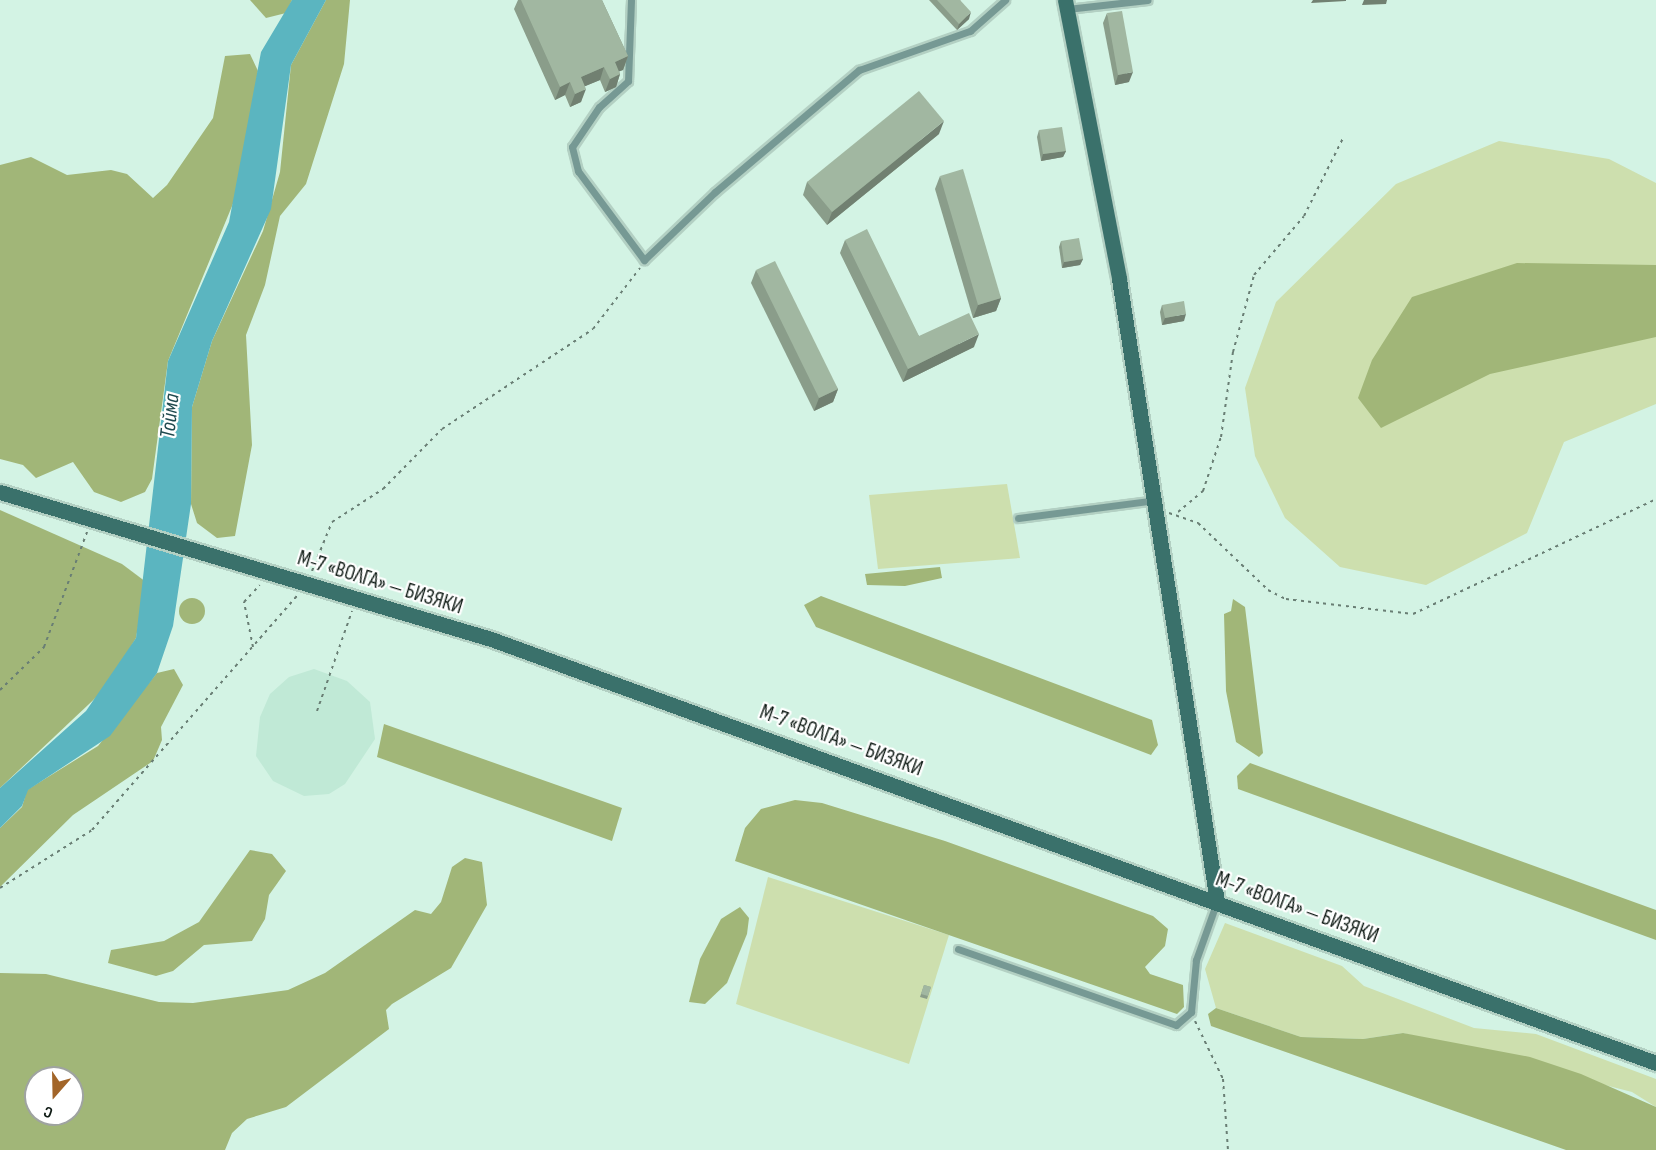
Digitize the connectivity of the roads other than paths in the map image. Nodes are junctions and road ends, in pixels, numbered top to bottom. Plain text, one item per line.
1 (631, 0) edge
2 (1005, 0) edge
3 (1147, 0) edge
4 (1066, 4) edge
5 (0, 492) edge
6 (1157, 506) junction
7 (1018, 518) dead end
8 (1217, 902) junction
9 (958, 949) dead end
10 (1656, 1063) edge

1 - 2 lane
3 - 4 lane
4 - 6 main road
5 - 8 main road, М-7 «ВОЛГА» — БИЗЯКИ
6 - 7 lane
6 - 8 main road
8 - 9 lane
8 - 10 main road, М-7 «ВОЛГА» — БИЗЯКИ

